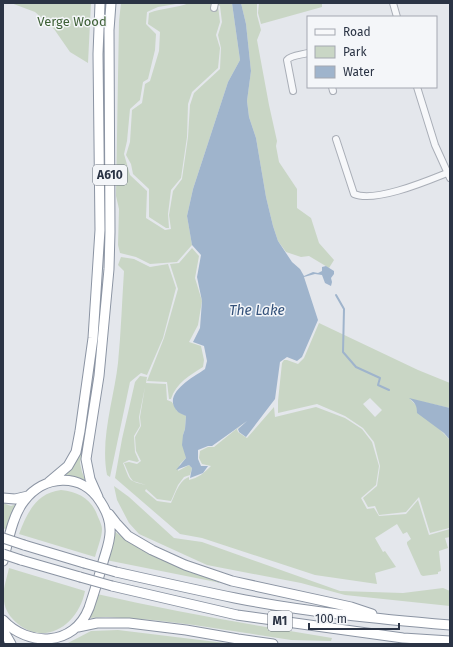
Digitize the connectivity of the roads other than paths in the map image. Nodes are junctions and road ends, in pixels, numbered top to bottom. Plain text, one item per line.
1 (100, 3) edge
2 (111, 3) edge
3 (393, 3) edge
4 (397, 16) edge
5 (307, 53) edge
6 (417, 88) edge
7 (293, 91) dead end
8 (336, 138) dead end
9 (449, 176) edge
10 (49, 482) junction
11 (28, 496) junction
12 (98, 497) junction
13 (3, 498) edge
14 (106, 510) junction
15 (3, 538) edge
16 (3, 554) edge
17 (3, 561) edge
18 (3, 620) edge
19 (394, 621) junction
20 (450, 625) edge
21 (78, 627) junction
22 (7, 630) edge
23 (60, 641) edge
24 (450, 641) edge
25 (11, 644) edge
26 (19, 644) edge
27 (273, 644) edge

1 - 10 highway, A610
2 - 12 highway, A610
3 - 4 street
5 - 7 street
6 - 9 street
8 - 9 street
10 - 11 highway
10 - 12 highway
11 - 13 highway
11 - 17 highway
12 - 14 highway
14 - 19 highway, M1
14 - 21 highway
15 - 19 highway, M1, bridge
16 - 24 highway, M1, bridge
18 - 22 highway
19 - 20 highway, M1
21 - 23 highway
21 - 27 highway
22 - 23 highway
22 - 25 highway
22 - 26 highway

